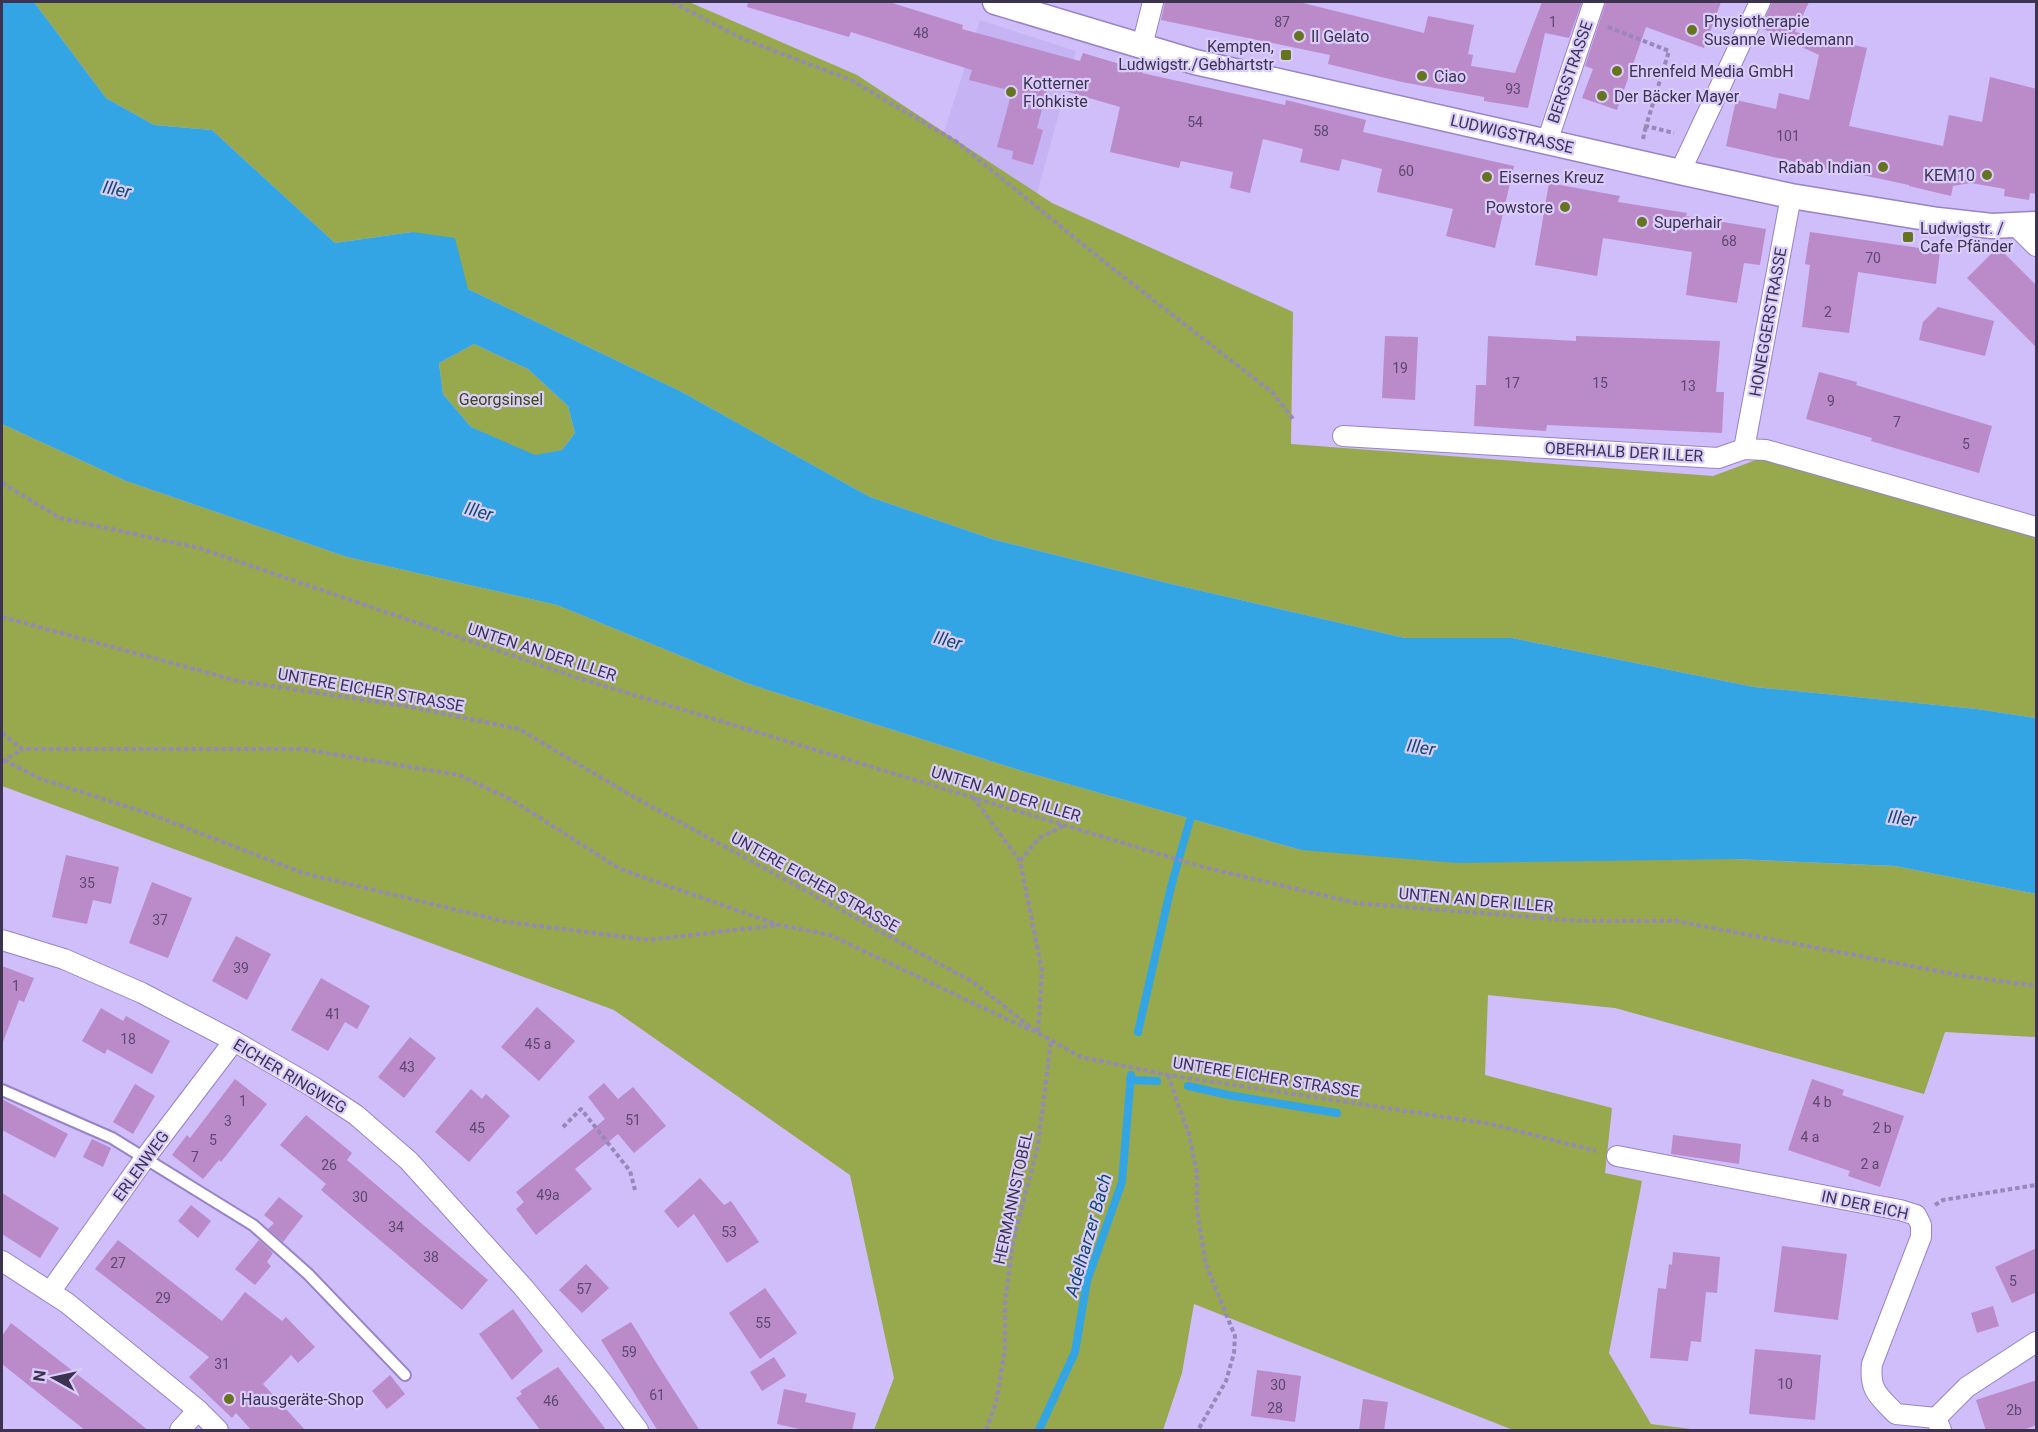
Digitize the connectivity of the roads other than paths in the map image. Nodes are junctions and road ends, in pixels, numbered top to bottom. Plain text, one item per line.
1 (995, 2) edge
2 (1153, 2) edge
3 (1760, 2) edge
4 (1591, 10) edge
5 (1142, 46) junction
6 (1547, 142) junction
7 (1680, 172) junction
8 (1791, 196) junction
9 (2026, 224) edge
10 (2037, 246) edge
11 (1343, 436) dead end
12 (1744, 449) junction
13 (2037, 527) edge
14 (2, 940) edge
15 (234, 1041) junction
16 (2, 1090) edge
17 (1617, 1156) road end
18 (145, 1158) junction
19 (2, 1262) edge
20 (50, 1292) junction
21 (2036, 1342) edge
22 (405, 1375) dead end
23 (198, 1410) junction
24 (1939, 1424) edge
25 (180, 1431) edge
26 (218, 1431) edge
27 (638, 1431) edge

1 - 5 street, LUDWIGSTRASSE
2 - 5 street
3 - 7 street
4 - 6 street, BERGSTRASSE
5 - 6 street, LUDWIGSTRASSE
6 - 7 street, LUDWIGSTRASSE
7 - 8 street, LUDWIGSTRASSE
8 - 9 street, LUDWIGSTRASSE
8 - 12 street, HONEGGERSTRASSE
9 - 10 street
11 - 12 street, OBERHALB DER ILLER
12 - 13 street, OBERHALB DER ILLER
14 - 15 street, EICHER RINGWEG
15 - 18 street, ERLENWEG
15 - 27 street, EICHER RINGWEG
16 - 18 lane
17 - 24 street, IN DER EICH
18 - 20 street, ERLENWEG
18 - 22 lane
19 - 20 street
20 - 23 street
21 - 24 street
23 - 25 street
23 - 26 street

